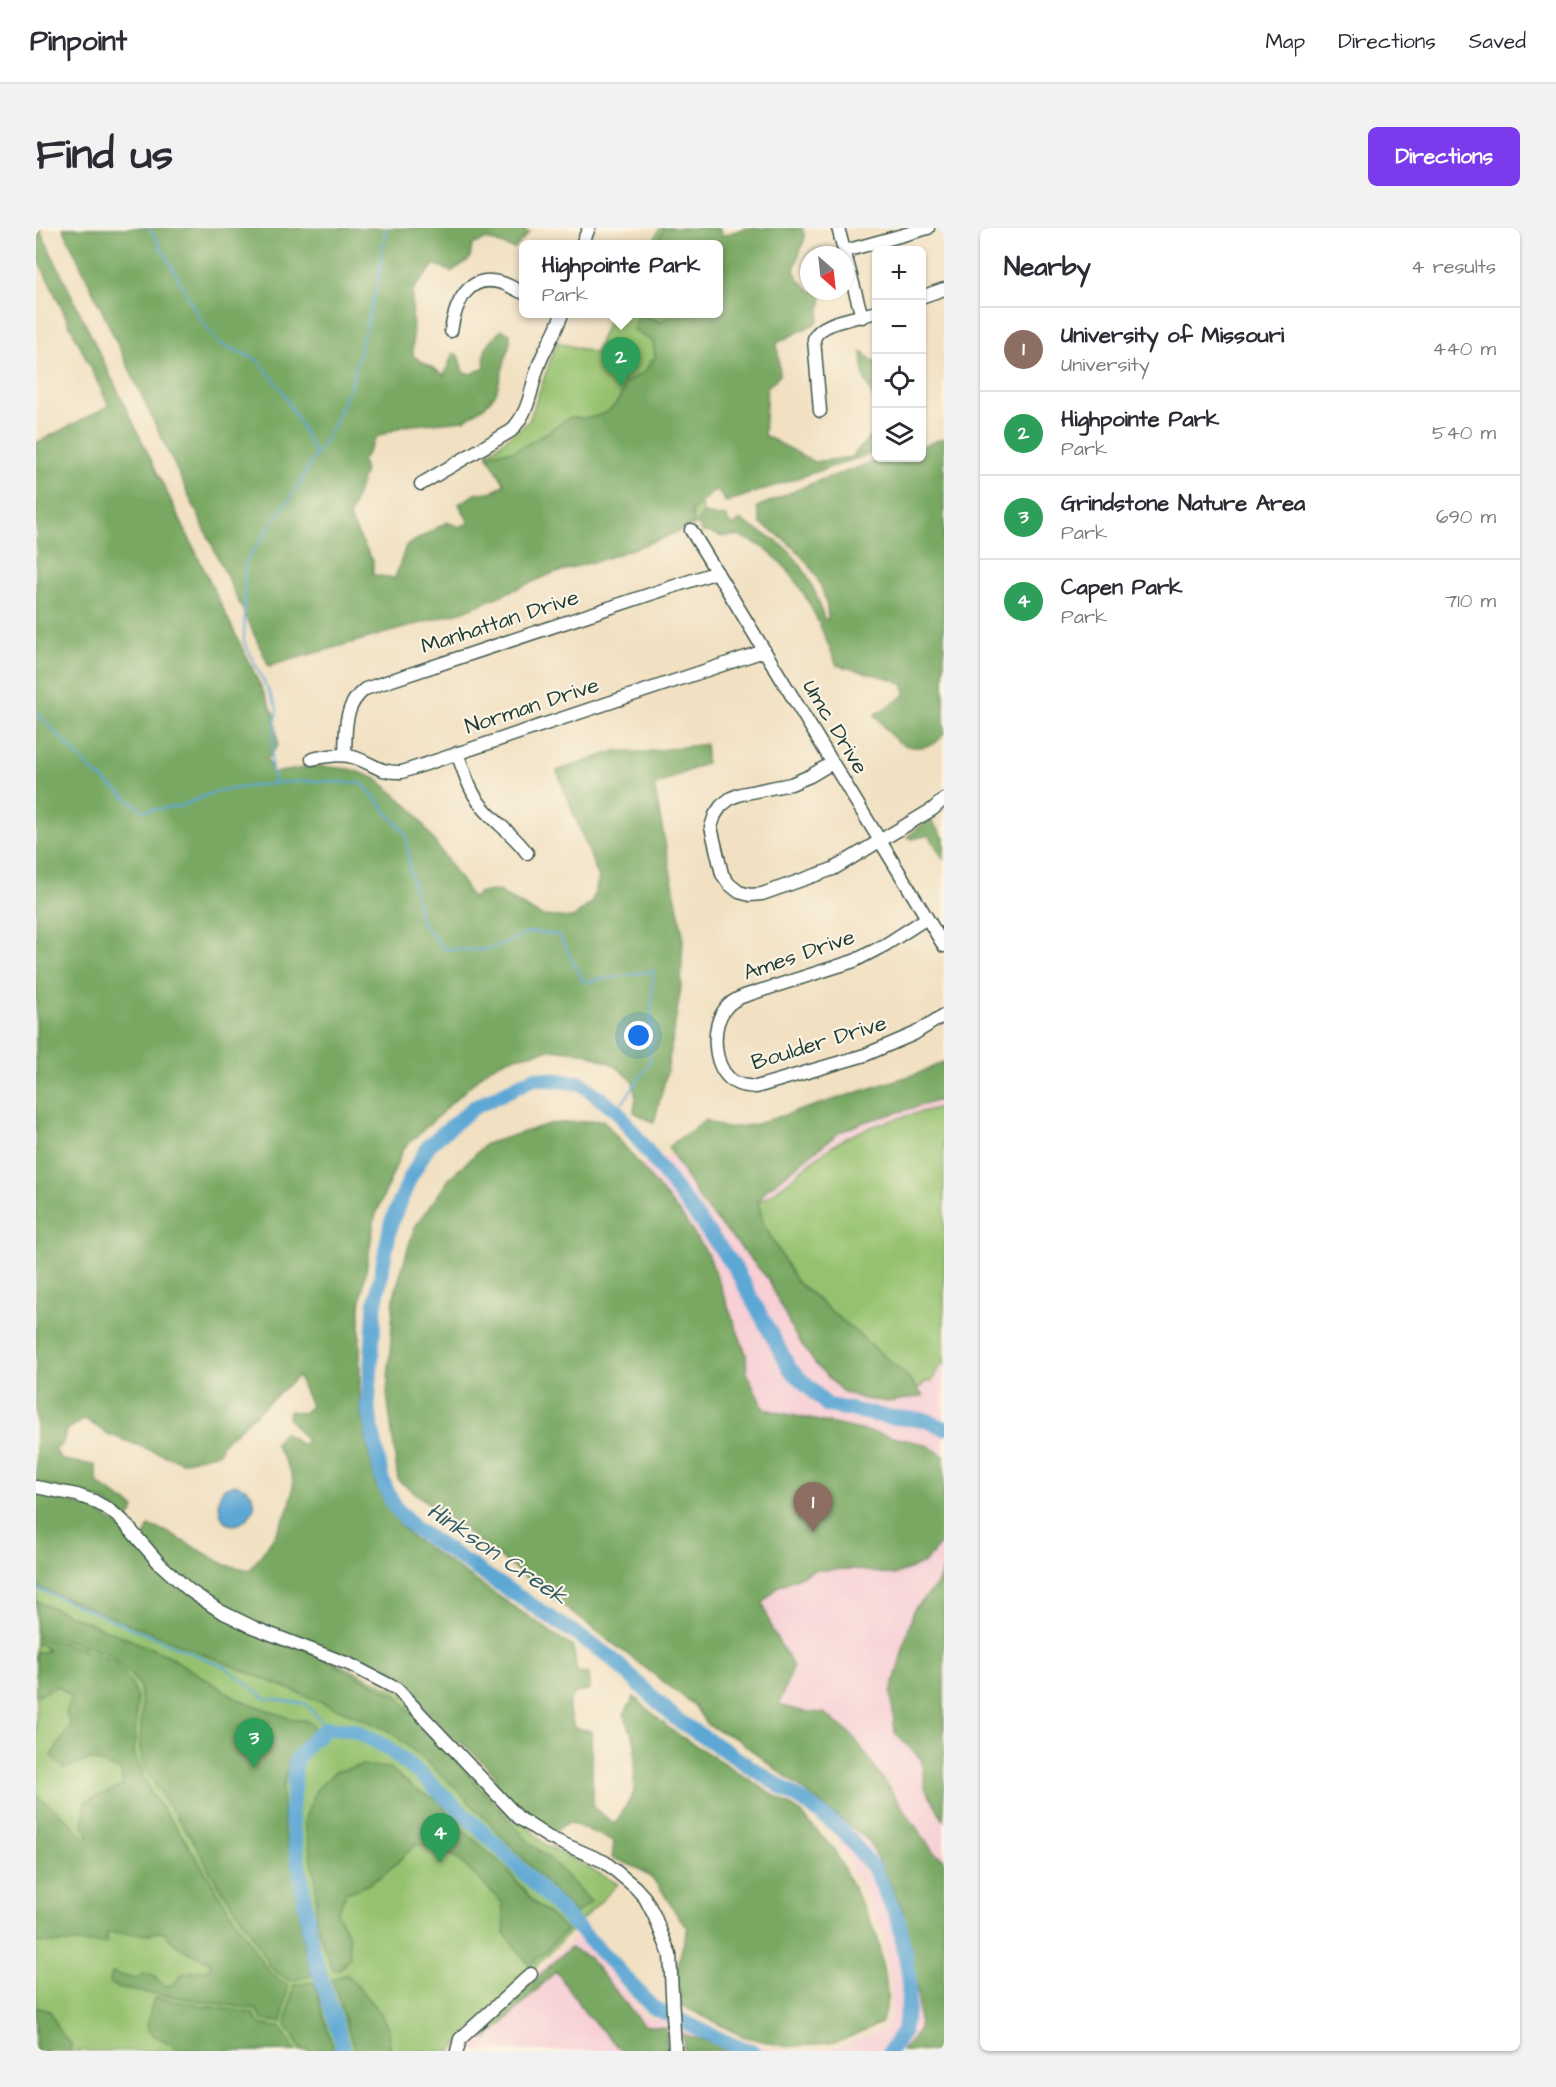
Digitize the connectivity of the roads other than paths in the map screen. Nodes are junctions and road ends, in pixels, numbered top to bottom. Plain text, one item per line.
1 (838, 228) edge
2 (928, 228) edge
3 (843, 246) edge
4 (854, 249) edge
5 (854, 288) edge
6 (944, 289) edge
7 (519, 291) edge
8 (926, 295) edge
9 (872, 313) edge
10 (861, 317) junction
11 (561, 318) edge
12 (451, 331) dead end
13 (820, 411) dead end
14 (421, 484) dead end
15 (691, 530) dead end
16 (717, 572) junction
17 (764, 651) junction
18 (457, 753) junction
19 (345, 755) junction
20 (312, 759) dead end
21 (832, 763) junction
22 (944, 800) edge
23 (880, 841) junction
24 (527, 853) dead end
25 (927, 918) junction
26 (944, 946) edge
27 (944, 1015) edge
28 (716, 1054) joint
29 (36, 1487) edge
30 (531, 1974) dead end
31 (457, 2051) edge
32 (675, 2051) edge

1 - 3 street
2 - 4 street
5 - 10 street
6 - 8 street
7 - 12 street
9 - 10 street
10 - 13 street
11 - 14 street
15 - 16 street, Umc Drive
16 - 17 street, Umc Drive
16 - 19 street, Manhattan Drive
17 - 18 street, Norman Drive
17 - 21 street, Umc Drive
18 - 19 street, Norman Drive
18 - 24 street
19 - 20 street, Norman Drive
21 - 23 street, Umc Drive
21 - 23 street
22 - 23 street
23 - 25 street, Umc Drive
25 - 26 street, Umc Drive
25 - 28 street, Ames Drive
27 - 28 street, Boulder Drive
29 - 32 street
30 - 31 street

